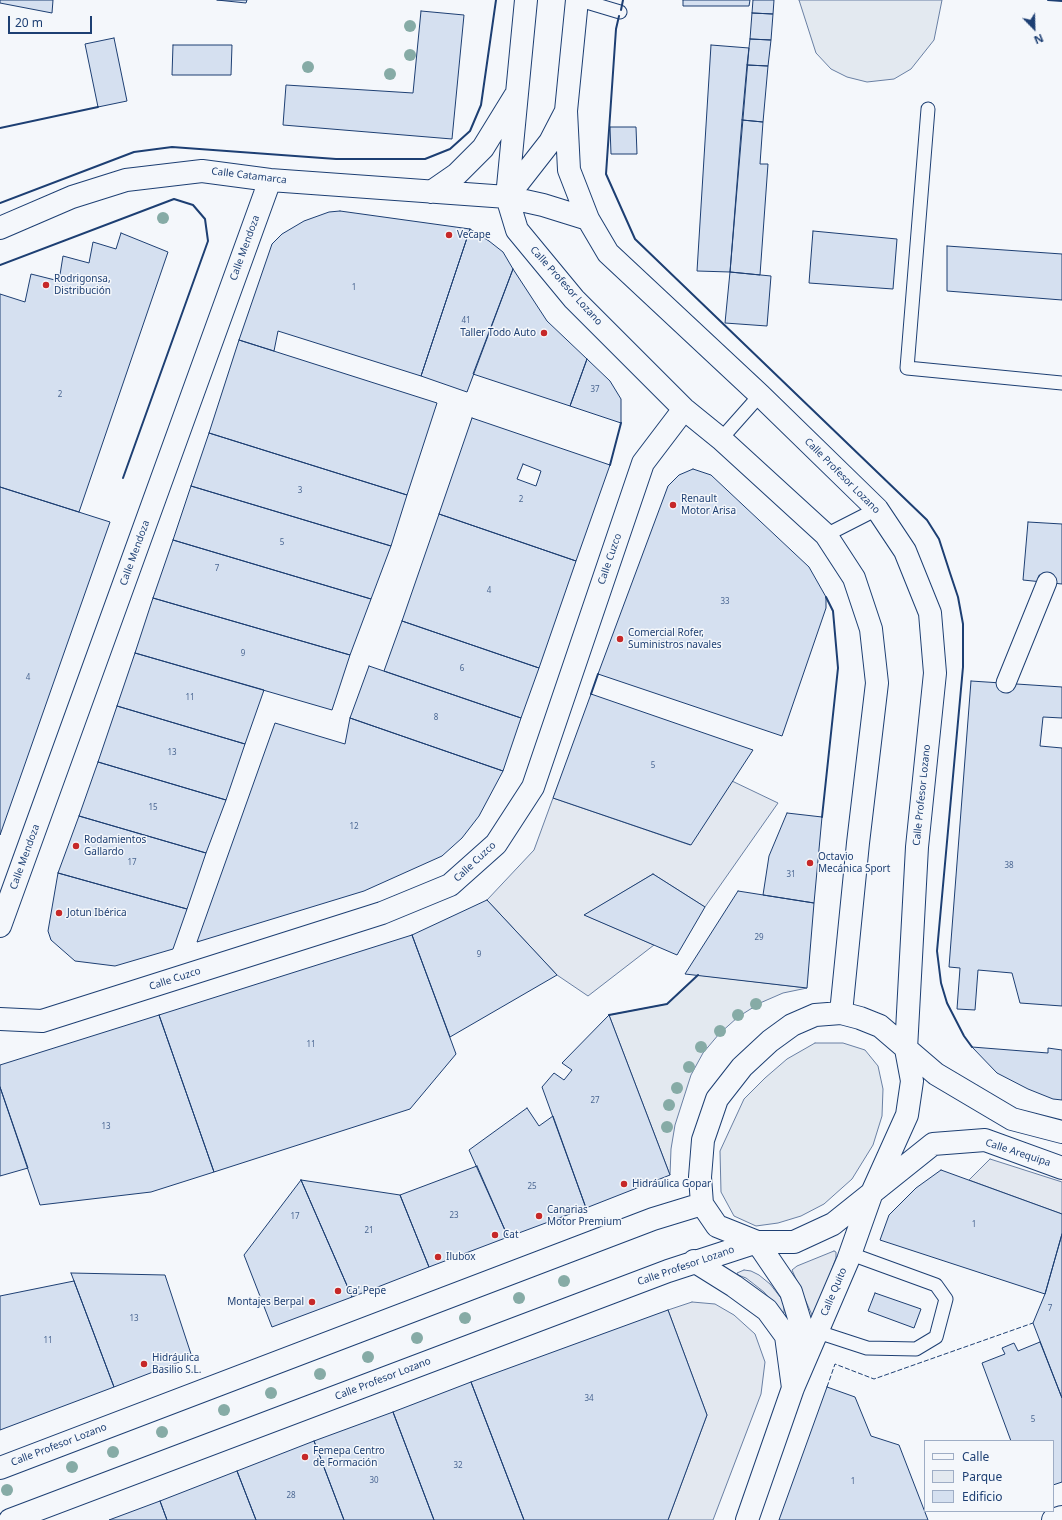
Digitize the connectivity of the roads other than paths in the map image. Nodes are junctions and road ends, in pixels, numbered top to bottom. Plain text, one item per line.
1 (526, 0) edge
2 (579, 0) edge
3 (620, 12) dead end
4 (518, 91) junction
5 (928, 109) dead end
6 (566, 111) junction
7 (270, 180) junction
8 (431, 192) junction
9 (507, 197) junction
10 (588, 219) junction
11 (0, 228) edge
12 (1062, 383) edge
13 (760, 395) junction
14 (684, 409) junction
15 (721, 439) junction
16 (877, 509) junction
17 (826, 535) junction
18 (1047, 582) dead end
19 (1006, 683) dead end
20 (0, 926) edge
21 (841, 1013) junction
22 (0, 1019) edge
23 (906, 1049) junction
24 (1062, 1132) edge
25 (1062, 1168) edge
26 (871, 1195) junction
27 (702, 1204) junction
28 (757, 1242) junction
29 (851, 1254) junction
30 (694, 1262) junction
31 (818, 1332) junction
32 (793, 1388) junction
33 (0, 1468) edge
34 (1062, 1516) edge
35 (10, 1520) edge
36 (747, 1520) edge
37 (1053, 1520) edge

1 - 4 street, Calle Profesor Lozano
2 - 3 lane
2 - 6 street, Calle Profesor Lozano
4 - 8 street, Calle Profesor Lozano
4 - 9 street, Calle Profesor Lozano
5 - 12 lane
6 - 9 street, Calle Profesor Lozano
6 - 10 street, Calle Profesor Lozano
7 - 8 street, Calle Catamarca
7 - 11 street, Calle Catamarca
7 - 20 street, Calle Mendoza
8 - 9 street, Calle Catamarca
9 - 10 street
9 - 14 street, Calle Profesor Lozano
10 - 13 street, Calle Profesor Lozano
13 - 15 lane
13 - 16 street, Calle Profesor Lozano
14 - 15 street, Calle Profesor Lozano
14 - 22 street, Calle Cuzco
15 - 17 street, Calle Profesor Lozano
16 - 17 lane
16 - 23 street, Calle Profesor Lozano
17 - 21 street, Calle Profesor Lozano
18 - 19 street
21 - 23 street
21 - 27 street
23 - 24 street
23 - 26 street, Calle Profesor Lozano
25 - 26 street, Calle Arequipa
26 - 28 street, Calle Arequipa
26 - 29 street, Calle Quito
27 - 28 street
27 - 33 street, Calle Profesor Lozano
28 - 30 street, Calle Profesor Lozano
28 - 32 street, Calle Quito
29 - 31 street, Calle Quito
29 - 31 lane
30 - 32 street, Calle Quito
30 - 35 street, Calle Profesor Lozano
31 - 32 street, Calle Quito
32 - 36 street, Calle Quito
34 - 37 street

